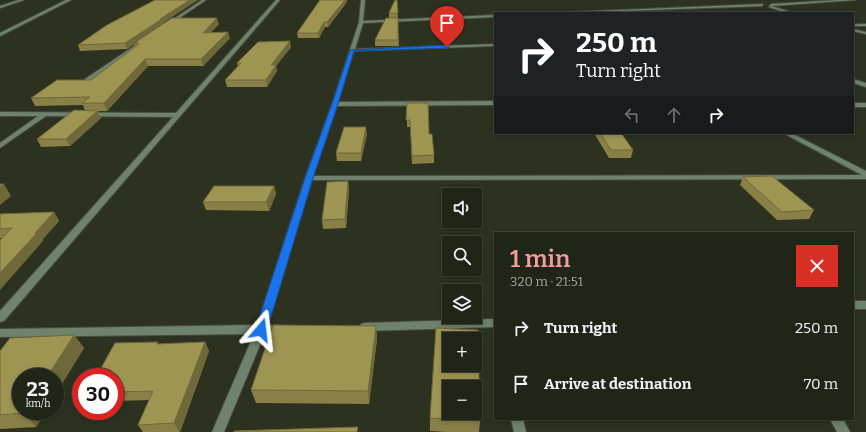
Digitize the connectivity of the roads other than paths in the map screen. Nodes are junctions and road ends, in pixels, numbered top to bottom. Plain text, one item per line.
1 (22, 0) edge
2 (69, 0) edge
3 (204, 0) edge
4 (278, 0) edge
5 (363, 0) edge
6 (743, 0) edge
7 (854, 0) edge
8 (762, 5) junction
9 (0, 7) edge
10 (781, 10) junction
11 (594, 12) edge
12 (788, 12) edge
13 (494, 16) edge
14 (361, 22) junction
15 (866, 25) edge
16 (854, 26) edge
17 (165, 27) edge
18 (854, 30) edge
19 (866, 34) edge
20 (0, 35) edge
21 (152, 36) edge
22 (854, 36) edge
23 (494, 46) edge
24 (352, 50) junction
25 (87, 80) edge
26 (854, 80) edge
27 (866, 85) edge
28 (494, 103) edge
29 (335, 104) junction
30 (854, 105) edge
31 (866, 105) edge
32 (0, 114) edge
33 (45, 114) junction
34 (178, 115) junction
35 (788, 134) edge
36 (0, 146) edge
37 (866, 176) edge
38 (309, 178) junction
39 (854, 305) edge
40 (866, 305) edge
41 (0, 318) edge
42 (494, 322) edge
43 (354, 327) edge
44 (292, 329) edge
45 (261, 330) junction
46 (0, 333) edge
47 (517, 420) edge
48 (837, 420) edge
49 (218, 432) edge
50 (520, 432) edge
51 (844, 432) edge

1 - 9 street
2 - 20 street
3 - 17 street
4 - 34 street
5 - 14 street
6 - 8 street
7 - 10 street
8 - 10 street
8 - 11 street
10 - 12 street
13 - 14 street
14 - 24 street
15 - 16 street
18 - 19 street
19 - 22 street
21 - 25 street
23 - 24 street
24 - 29 street
26 - 27 street
28 - 29 street
29 - 38 street
30 - 31 street
32 - 33 street
33 - 34 street
33 - 36 street
34 - 41 street
35 - 37 street
37 - 38 street
38 - 45 street
39 - 40 street
42 - 43 street
44 - 45 street
45 - 46 street
45 - 49 street
47 - 50 street
48 - 51 street

